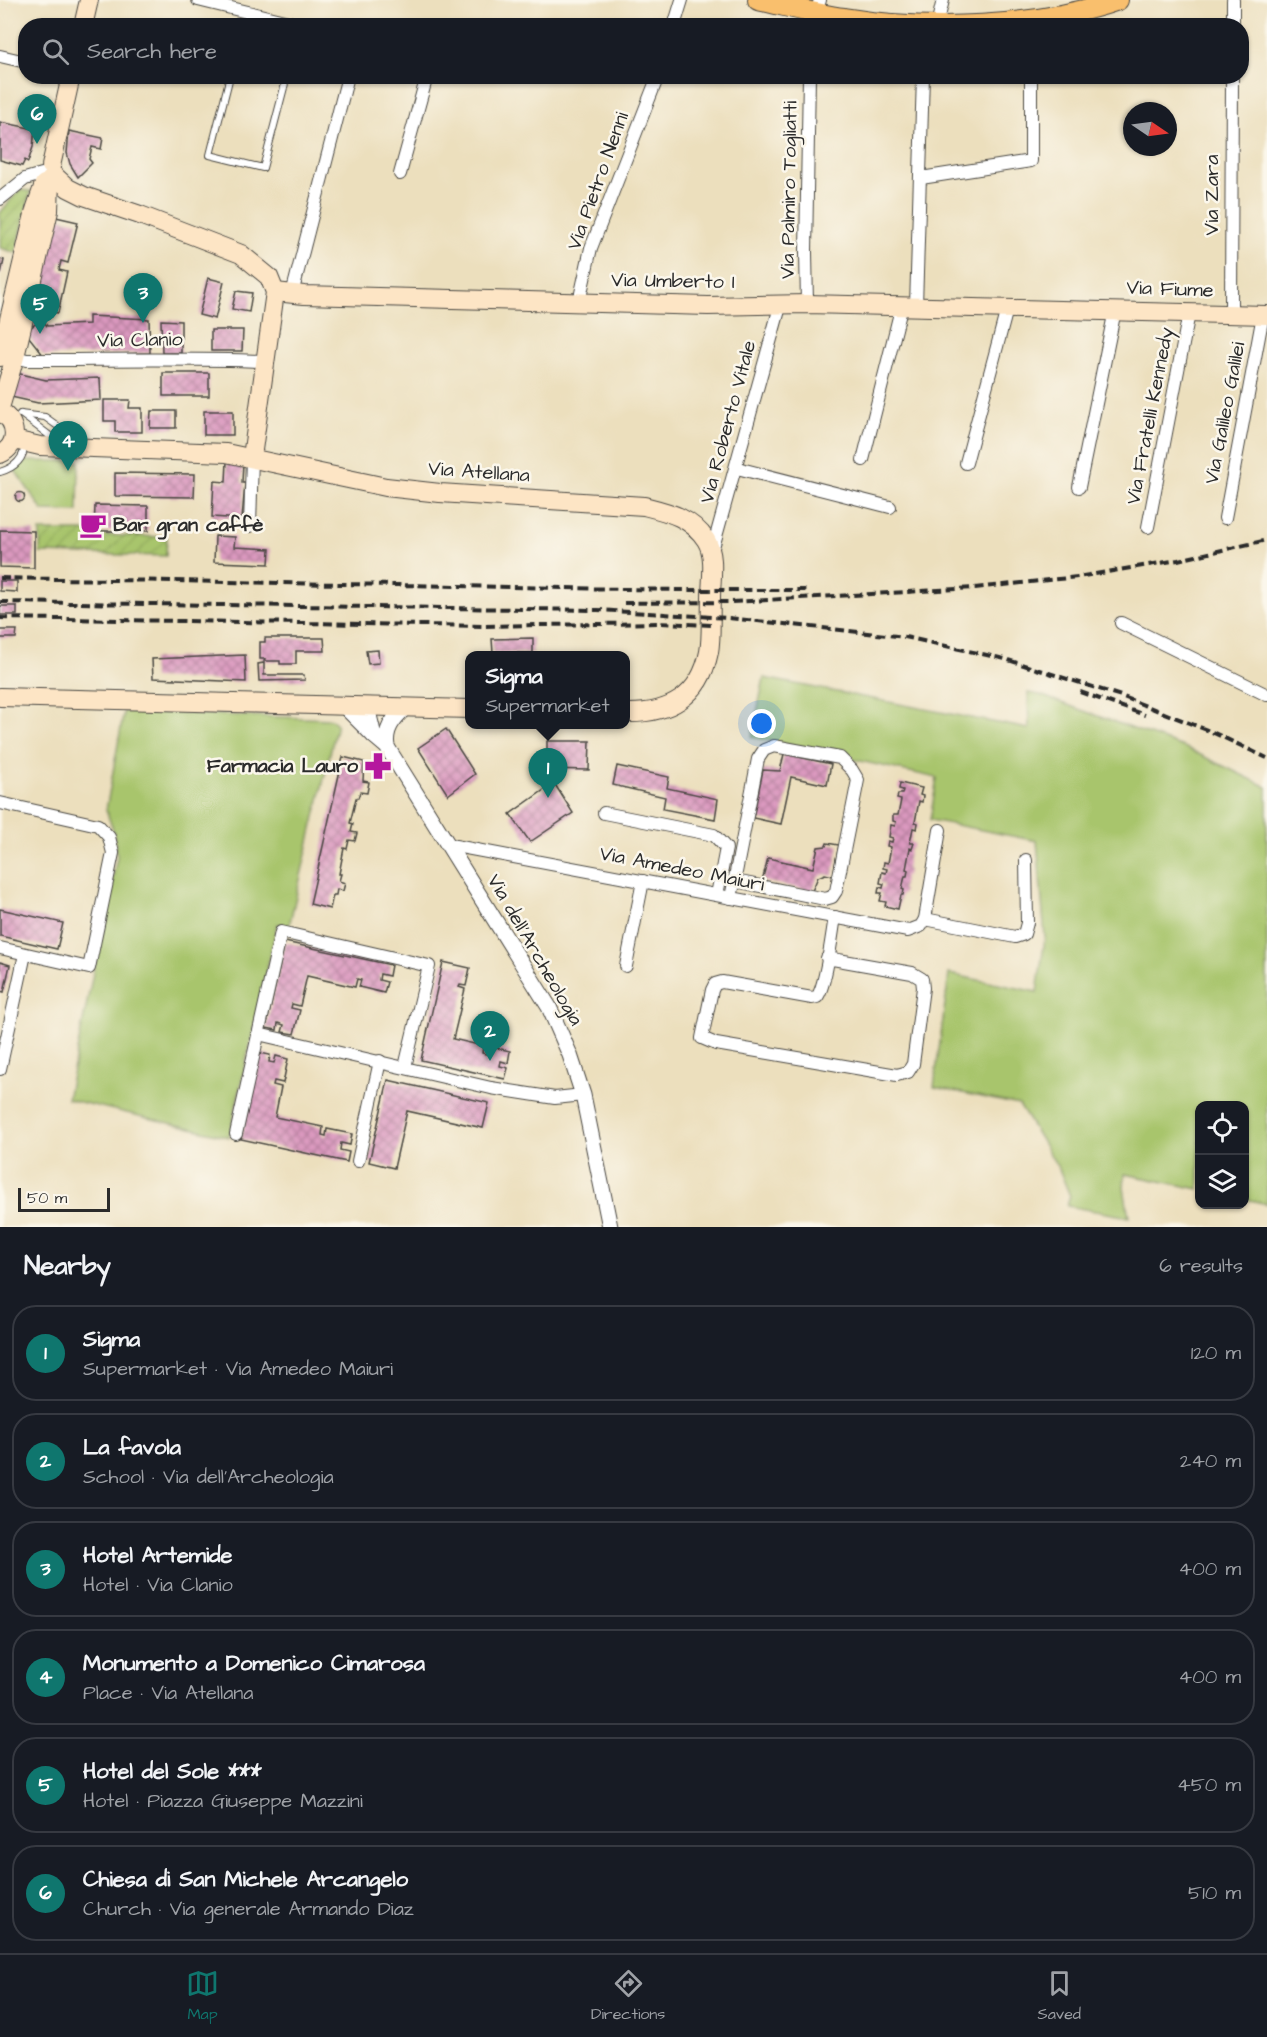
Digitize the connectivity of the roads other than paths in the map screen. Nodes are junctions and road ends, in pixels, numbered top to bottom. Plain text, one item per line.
1 (89, 0) edge
2 (198, 0) edge
3 (682, 0) edge
4 (758, 0) edge
5 (943, 0) edge
6 (1118, 0) edge
7 (1233, 0) edge
8 (250, 12) junction
9 (816, 13) edge
10 (85, 18) edge
11 (249, 18) edge
12 (274, 18) edge
13 (676, 18) edge
14 (845, 18) edge
15 (939, 18) edge
16 (1051, 18) edge
17 (1233, 18) edge
18 (0, 56) edge
19 (18, 60) edge
20 (69, 84) edge
21 (228, 84) edge
22 (285, 84) edge
23 (346, 84) edge
24 (425, 84) edge
25 (655, 84) edge
26 (809, 84) edge
27 (923, 84) edge
28 (1031, 84) edge
29 (1232, 84) edge
30 (400, 174) dead end
31 (49, 175) junction
32 (921, 178) junction
33 (0, 198) edge
34 (284, 293) junction
35 (579, 302) junction
36 (781, 303) junction
37 (807, 304) junction
38 (909, 306) junction
39 (1007, 309) junction
40 (1071, 309) joint
41 (1115, 310) junction
42 (1189, 313) junction
43 (1231, 313) junction
44 (1265, 315) edge
45 (7, 357) edge
46 (265, 361) junction
47 (6, 412) edge
48 (20, 442) junction
49 (66, 448) junction
50 (87, 448) junction
51 (0, 454) edge
52 (252, 457) junction
53 (863, 460) dead end
54 (966, 463) dead end
55 (737, 468) junction
56 (0, 472) edge
57 (1079, 487) dead end
58 (890, 507) dead end
59 (1225, 518) dead end
60 (249, 526) dead end
61 (1148, 528) dead end
62 (712, 551) junction
63 (1121, 623) dead end
64 (1267, 695) edge
65 (0, 698) edge
66 (344, 706) junction
67 (375, 707) junction
68 (405, 708) junction
69 (465, 709) edge
70 (630, 713) edge
71 (382, 739) junction
72 (0, 803) edge
73 (604, 813) dead end
74 (940, 830) dead end
75 (450, 845) junction
76 (1026, 860) dead end
77 (643, 881) junction
78 (735, 881) junction
79 (717, 895) junction
80 (731, 898) junction
81 (835, 917) junction
82 (924, 918) junction
83 (0, 948) edge
84 (26, 954) junction
85 (827, 958) junction
86 (626, 966) dead end
87 (258, 1034) junction
88 (380, 1061) junction
89 (405, 1067) junction
90 (0, 1069) edge
91 (583, 1095) junction
92 (236, 1134) dead end
93 (358, 1161) dead end
94 (610, 1227) edge

1 - 10 main road
2 - 8 street
3 - 13 street
4 - 9 main road
5 - 15 street
6 - 16 main road
7 - 17 street
8 - 11 lane
8 - 12 street
9 - 14 main road
18 - 19 street
20 - 31 main road
21 - 22 lane
23 - 34 street
24 - 30 street
25 - 35 street, Via Pietro Nenni
26 - 37 street, Via Palmiro Togliatti
27 - 32 street
28 - 32 street
29 - 43 street, Via Zara
31 - 33 street
31 - 34 main road
31 - 45 main road
32 - 38 street
34 - 35 main road, Via Umberto I
34 - 46 main road
35 - 36 main road, Via Umberto I
36 - 37 main road, Via Umberto I
36 - 55 street, Via Roberto Vitale
37 - 38 main road, Via Umberto I
38 - 39 main road, Via Umberto I
38 - 53 street
39 - 40 main road, Via Umberto I
39 - 54 street
40 - 41 main road, Via Fiume
41 - 42 main road, Via Fiume
41 - 57 street
42 - 43 main road, Via Fiume
42 - 61 street, Via Fratelli Kennedy
43 - 44 main road, Via Fiume
44 - 59 street, Via Galileo Galilei
45 - 46 street, Via Clanio
45 - 47 main road
46 - 52 main road
47 - 48 main road
47 - 49 lane
47 - 50 lane
48 - 49 main road, Via Atellana
48 - 51 main road
48 - 56 lane
49 - 50 main road, Via Atellana
50 - 52 main road, Via Atellana
52 - 60 street
52 - 62 main road, Via Atellana
55 - 58 street
55 - 62 street, Via Roberto Vitale
62 - 70 main road
63 - 64 street
65 - 66 main road
66 - 67 main road
66 - 71 street
67 - 68 main road
67 - 71 street, Via dell'Archeologia
68 - 69 main road
68 - 71 street
71 - 75 street, Via dell'Archeologia
72 - 84 street
73 - 79 street
74 - 82 street
75 - 77 street, Via Amedeo Maiuri
75 - 91 street, Via dell'Archeologia
76 - 82 street
77 - 79 street, Via Amedeo Maiuri
77 - 86 street
78 - 78 street
78 - 80 street
79 - 80 street, Via Amedeo Maiuri
80 - 81 street, Via Amedeo Maiuri
81 - 82 street, Via Amedeo Maiuri
81 - 85 street
83 - 84 street
84 - 90 street
85 - 85 street
87 - 88 street
87 - 89 street
87 - 92 street
88 - 89 street
88 - 93 street
89 - 91 street
91 - 94 street, Via dell'Archeologia

